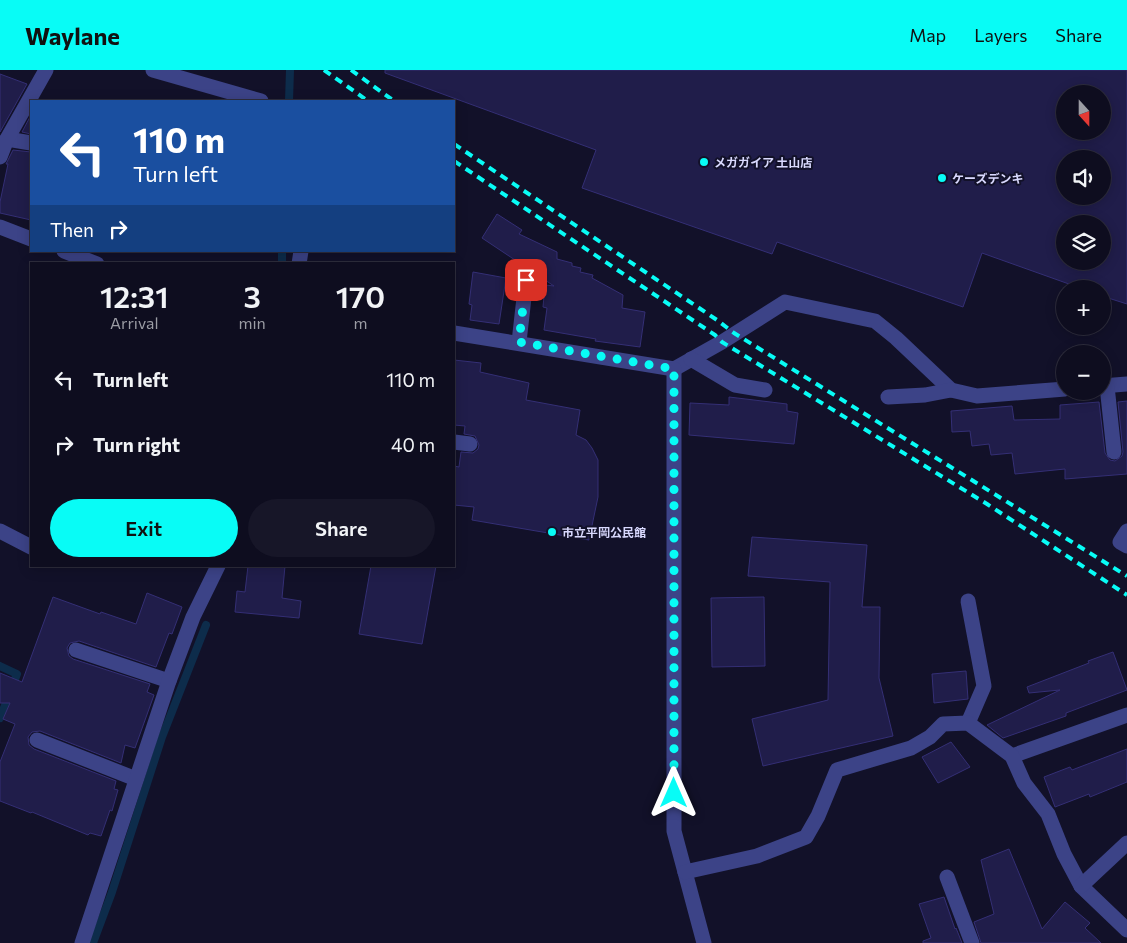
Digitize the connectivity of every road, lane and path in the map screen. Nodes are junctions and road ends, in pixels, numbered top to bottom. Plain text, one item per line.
1 (46, 70) edge
2 (153, 70) edge
3 (258, 100) edge
4 (6, 138) junction
5 (30, 143) edge
6 (0, 157) edge
7 (2, 231) edge
8 (30, 239) edge
9 (67, 252) edge
10 (93, 262) edge
11 (526, 280) dead end
12 (455, 333) edge
13 (519, 342) junction
14 (690, 360) junction
15 (674, 369) junction
16 (1127, 384) edge
17 (1111, 385) edge
18 (766, 390) dead end
19 (951, 390) junction
20 (1056, 390) edge
21 (888, 397) dead end
22 (1107, 400) edge
23 (455, 442) edge
24 (470, 444) dead end
25 (1114, 452) dead end
26 (0, 531) edge
27 (1127, 531) edge
28 (30, 546) edge
29 (1127, 546) edge
30 (218, 567) edge
31 (968, 601) dead end
32 (76, 650) dead end
33 (169, 681) junction
34 (1127, 714) edge
35 (968, 723) junction
36 (37, 740) dead end
37 (1012, 756) junction
38 (136, 778) junction
39 (1127, 843) edge
40 (685, 872) junction
41 (947, 877) dead end
42 (1081, 886) junction
43 (1127, 930) edge
44 (82, 943) edge
45 (704, 943) edge
46 (972, 943) edge

1 - 4 street
2 - 3 street
4 - 5 street
4 - 6 street
7 - 8 street
9 - 10 street
11 - 13 street
12 - 13 street
13 - 15 street
14 - 15 street
14 - 18 street
14 - 19 street
15 - 40 street
16 - 17 street
19 - 20 street
19 - 21 street
22 - 25 street
23 - 24 street
26 - 28 street
27 - 29 street
30 - 33 street
31 - 35 street
32 - 33 street
33 - 38 street
34 - 37 street
35 - 37 street
35 - 40 street
36 - 38 street
37 - 42 street
38 - 44 street
39 - 42 street
40 - 45 street
41 - 46 street
42 - 43 street

